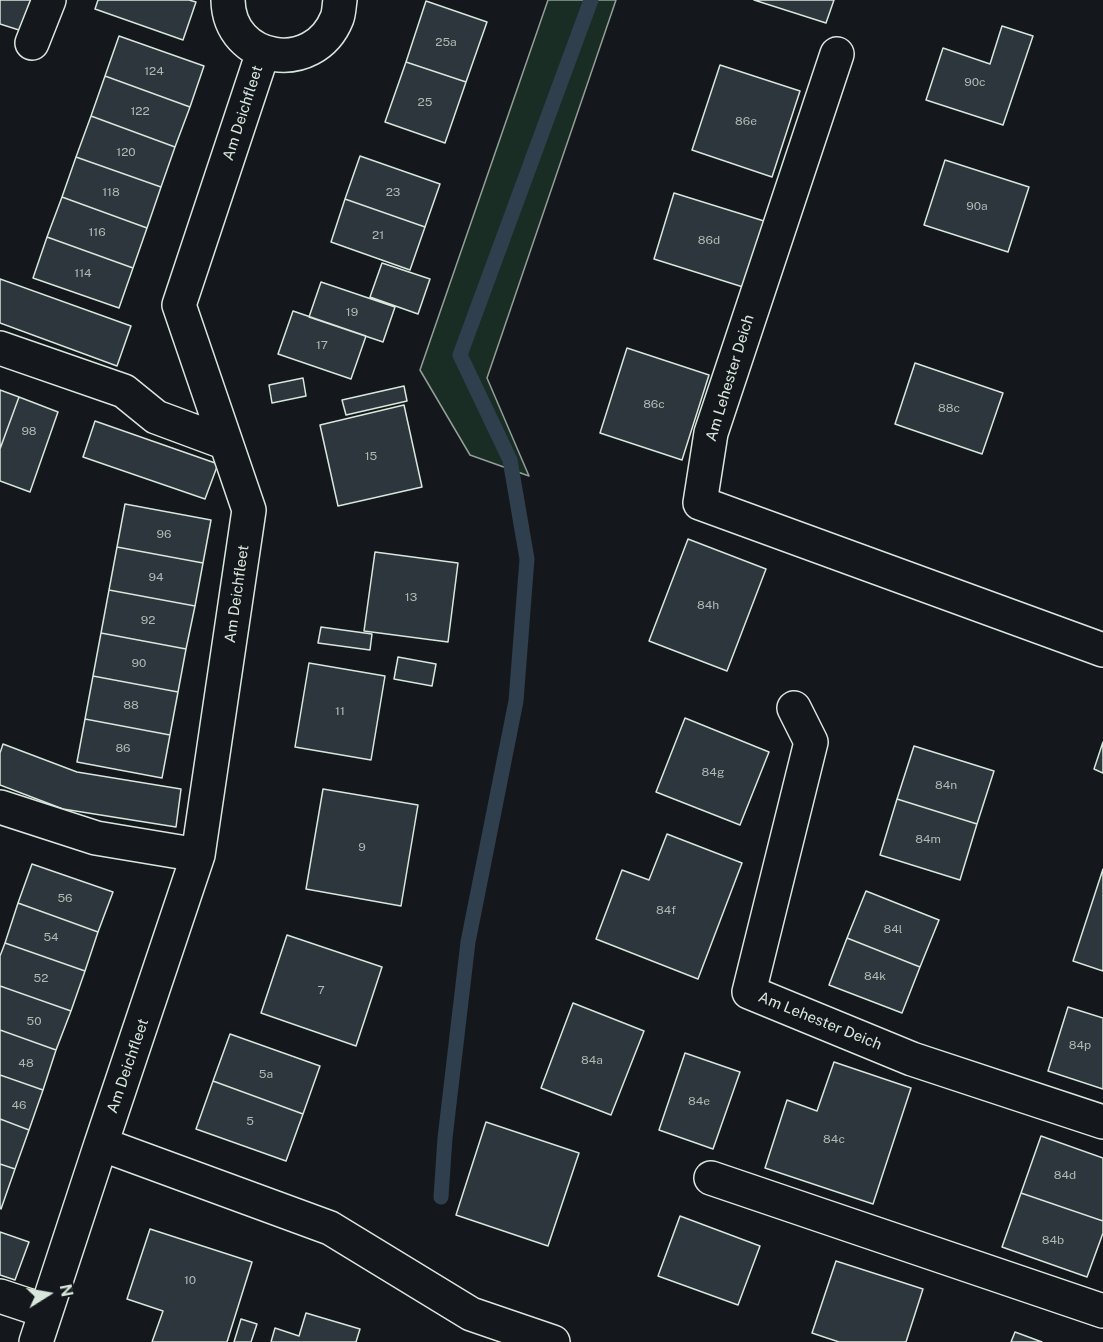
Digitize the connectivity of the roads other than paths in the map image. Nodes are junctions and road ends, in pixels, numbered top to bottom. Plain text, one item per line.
1 (49, 0) edge
2 (228, 0) edge
3 (340, 0) edge
4 (32, 43) dead end
5 (263, 52) junction
6 (837, 54) dead end
7 (0, 348) edge
8 (226, 443) junction
9 (1103, 650) edge
10 (794, 708) dead end
11 (0, 807) edge
12 (198, 855) junction
13 (1103, 1122) edge
14 (101, 1144) junction
15 (711, 1178) dead end
16 (0, 1296) edge
17 (45, 1311) junction
18 (1103, 1311) edge
19 (36, 1342) edge
20 (553, 1342) edge

1 - 4 street
2 - 5 street, Am Deichfleet
3 - 5 street, Am Deichfleet
5 - 8 street, Am Deichfleet
6 - 9 street, Am Lehester Deich
7 - 8 street
8 - 12 street, Am Deichfleet
10 - 13 street, Am Lehester Deich
11 - 12 street
12 - 14 street, Am Deichfleet
14 - 17 street, Am Deichfleet
14 - 20 street
15 - 18 street
16 - 17 street
17 - 19 street, Am Deichfleet

